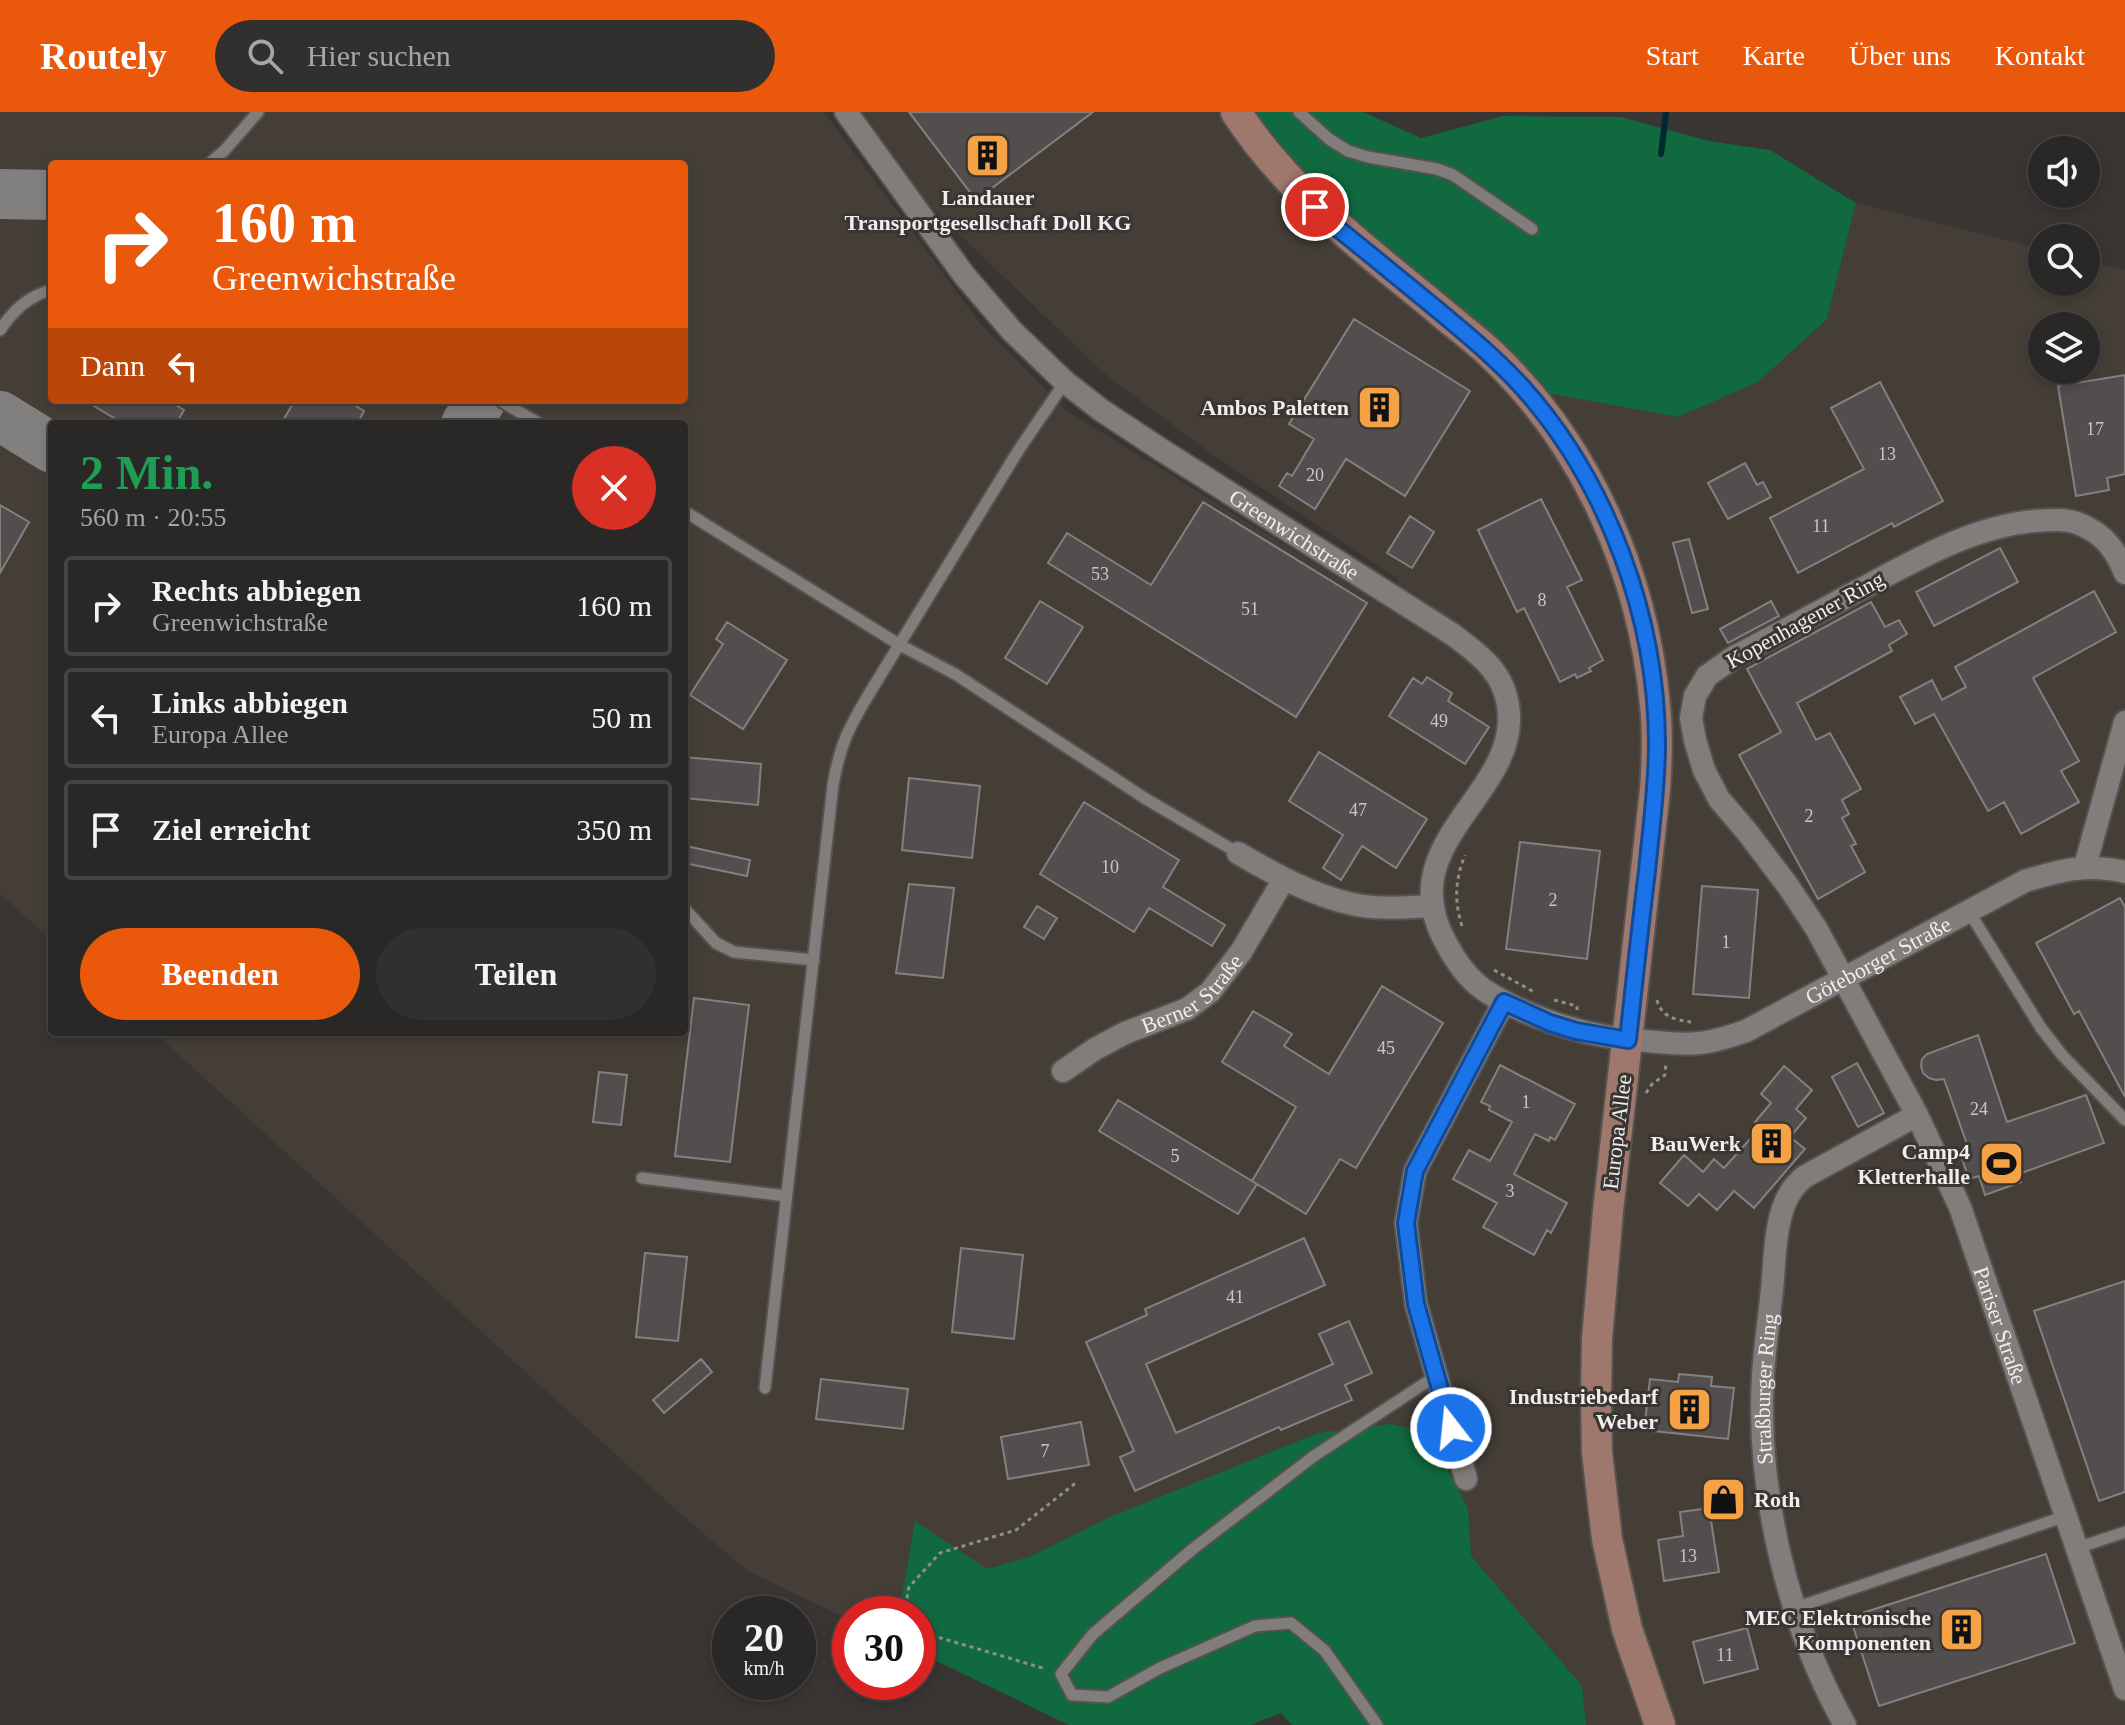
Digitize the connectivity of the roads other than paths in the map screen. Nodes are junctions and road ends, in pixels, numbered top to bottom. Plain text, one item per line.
1 (258, 112) edge
2 (846, 112) edge
3 (1236, 112) edge
4 (1299, 112) edge
5 (213, 160) edge
6 (1532, 229) dead end
7 (48, 291) edge
8 (0, 330) edge
9 (1065, 382) junction
10 (506, 404) edge
11 (533, 420) edge
12 (688, 513) edge
13 (2125, 573) edge
14 (900, 645) junction
15 (2125, 722) edge
16 (1238, 853) joint
17 (2085, 866) junction
18 (2125, 872) edge
19 (1284, 879) junction
20 (1433, 906) junction
21 (1968, 910) junction
22 (688, 912) edge
23 (814, 960) junction
24 (1843, 977) junction
25 (1504, 1002) junction
26 (1628, 1040) junction
27 (1063, 1071) dead end
28 (1917, 1115) junction
29 (2125, 1120) edge
30 (642, 1178) dead end
31 (786, 1196) junction
32 (1436, 1376) junction
33 (765, 1388) dead end
34 (1466, 1479) dead end
35 (2066, 1516) junction
36 (2125, 1532) edge
37 (2077, 1548) junction
38 (1795, 1608) junction
39 (2125, 1689) edge
40 (1377, 1725) edge
41 (1660, 1725) edge
42 (1845, 1725) edge

1 - 5 lane
2 - 9 street, Greenwichstraße
3 - 26 main road, Europa Allee
4 - 6 lane
7 - 8 lane
9 - 14 lane
9 - 20 street, Greenwichstraße
10 - 11 lane
12 - 14 lane
13 - 24 street, Kopenhagener Ring
14 - 16 lane
14 - 23 lane
15 - 17 street
16 - 19 street
17 - 18 street, Göteborger Straße
17 - 21 street, Göteborger Straße
19 - 20 street
19 - 27 street, Berner Straße
20 - 25 street, Greenwichstraße
21 - 24 street, Göteborger Straße
21 - 29 lane
22 - 23 lane
23 - 31 lane
24 - 26 street, Göteborger Straße
24 - 28 street, Pariser Straße
25 - 26 street, Greenwichstraße
25 - 32 street
26 - 41 main road, Europa Allee
28 - 35 street, Pariser Straße
28 - 38 street, Straßburger Ring
30 - 31 lane
31 - 33 lane
32 - 34 street
32 - 40 lane
35 - 37 street, Pariser Straße
35 - 38 lane
36 - 37 lane
37 - 39 street, Pariser Straße
38 - 42 street, Straßburger Ring

